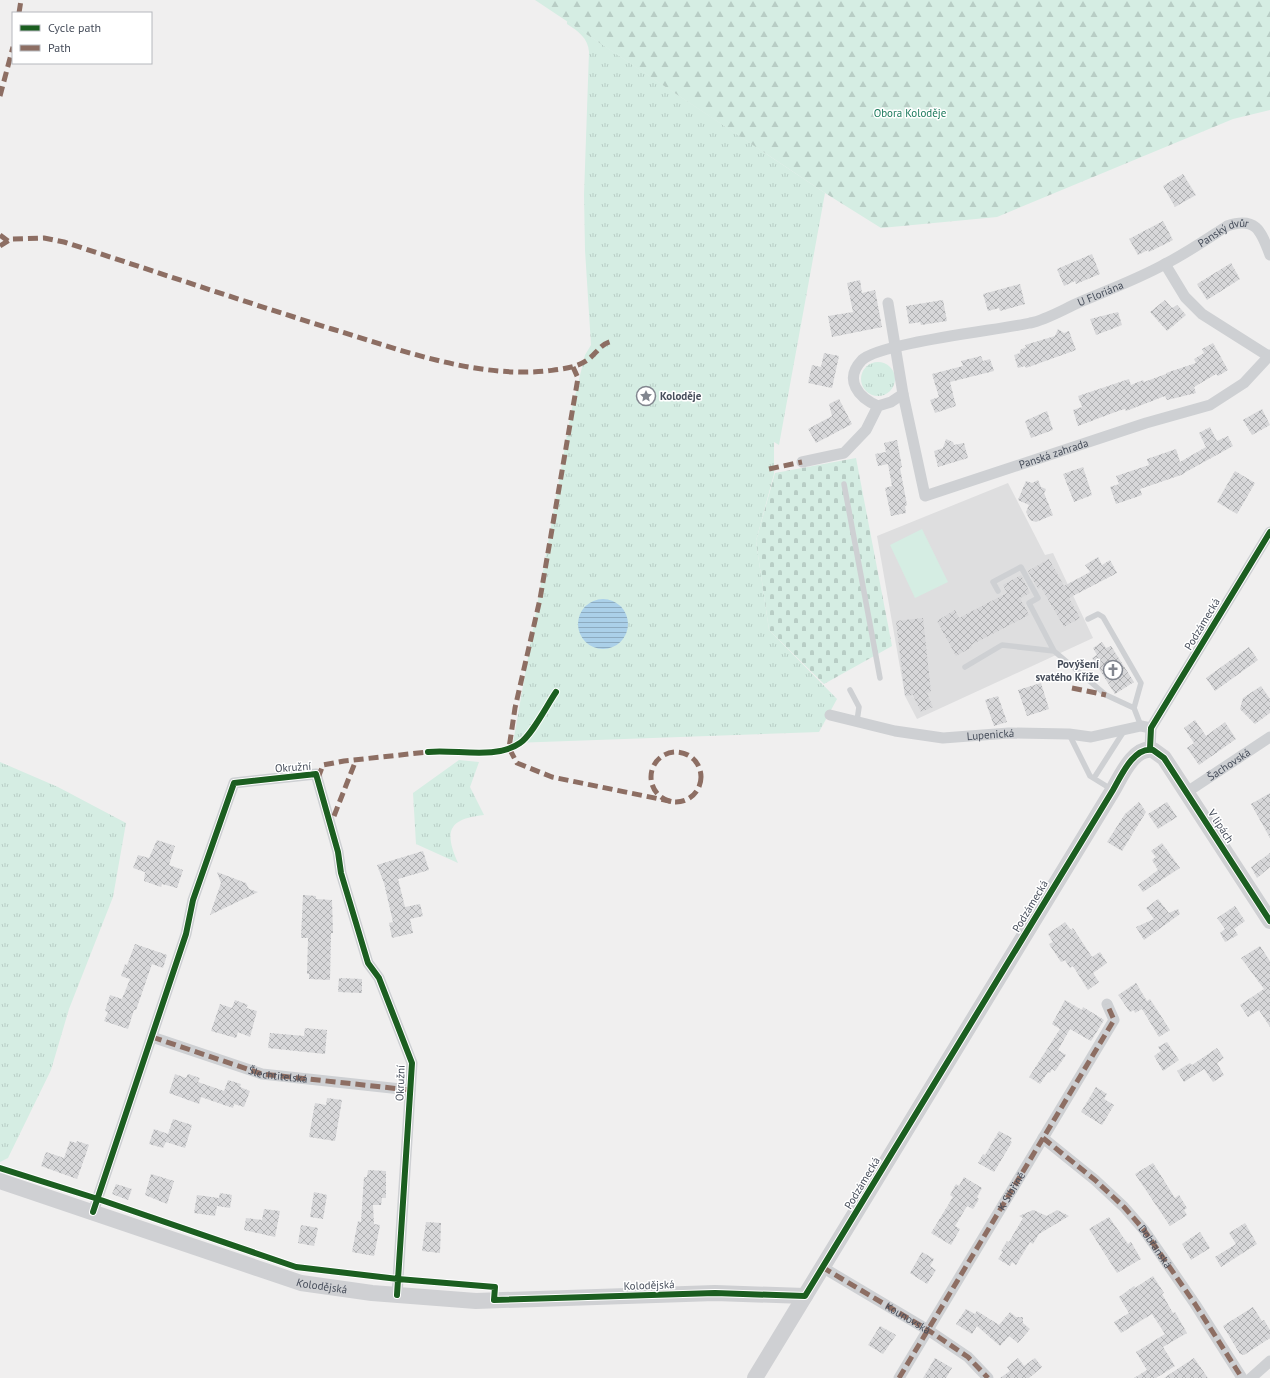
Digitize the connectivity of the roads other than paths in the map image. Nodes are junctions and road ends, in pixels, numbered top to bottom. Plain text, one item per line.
1 (1270, 255) edge
2 (1165, 264) junction
3 (888, 304) dead end
4 (896, 347) junction
5 (1270, 356) edge
6 (903, 394) junction
7 (878, 406) junction
8 (802, 462) dead end
9 (844, 484) dead end
10 (1270, 532) edge
11 (998, 591) dead end
12 (1088, 619) dead end
13 (1054, 651) junction
14 (965, 667) dead end
15 (880, 678) dead end
16 (850, 690) dead end
17 (1134, 708) junction
18 (830, 715) dead end
19 (857, 721) junction
20 (1146, 727) junction
21 (1125, 729) junction
22 (1069, 734) junction
23 (1270, 737) edge
24 (1150, 749) junction
25 (1094, 778) junction
26 (1113, 790) junction
27 (1187, 792) junction
28 (1270, 921) edge
29 (1107, 1004) dead end
30 (152, 1037) junction
31 (410, 1090) junction
32 (1043, 1138) junction
33 (0, 1181) edge
34 (93, 1212) junction
35 (822, 1267) junction
36 (396, 1295) junction
37 (805, 1296) junction
38 (928, 1330) junction
39 (1270, 1361) edge
40 (754, 1378) edge
41 (899, 1378) edge
42 (988, 1378) edge
43 (1242, 1378) edge
44 (1251, 1378) edge

1 - 2 street, Panský dvůr
2 - 4 street, U Floriána
2 - 5 street
3 - 4 street, Panská zahrada
4 - 6 street, Panská zahrada
4 - 7 street
5 - 6 street, Panská zahrada
6 - 7 street
7 - 8 street
9 - 15 lane
10 - 20 street, Podzámecká
11 - 13 lane
12 - 17 lane
13 - 14 lane
13 - 17 lane
16 - 19 lane
17 - 20 lane
18 - 19 street, Lupenická
19 - 22 street, Lupenická
20 - 21 street, Lupenická
20 - 24 street, Podzámecká
21 - 22 street, Lupenická
21 - 25 lane
22 - 25 lane
23 - 27 street, Šachovská
24 - 26 street, Podzámecká
24 - 27 street, V lipách
25 - 26 lane
26 - 35 street, Podzámecká
27 - 28 street, V lipách
29 - 32 street, K Sibřině
30 - 31 street, Šlechtitelská
30 - 31 street, Okružní
30 - 34 street, Okružní
31 - 36 street, Okružní
32 - 38 street, K Sibřině
32 - 43 street, Dobřanská
33 - 34 street, Kolodějská
34 - 36 street, Kolodějská
35 - 37 street, Podzámecká
35 - 38 street, Kounovská
36 - 37 street, Kolodějská
37 - 40 street, Podzámecká
38 - 41 street, K Sibřině
38 - 42 street, Kounovská
39 - 44 street

